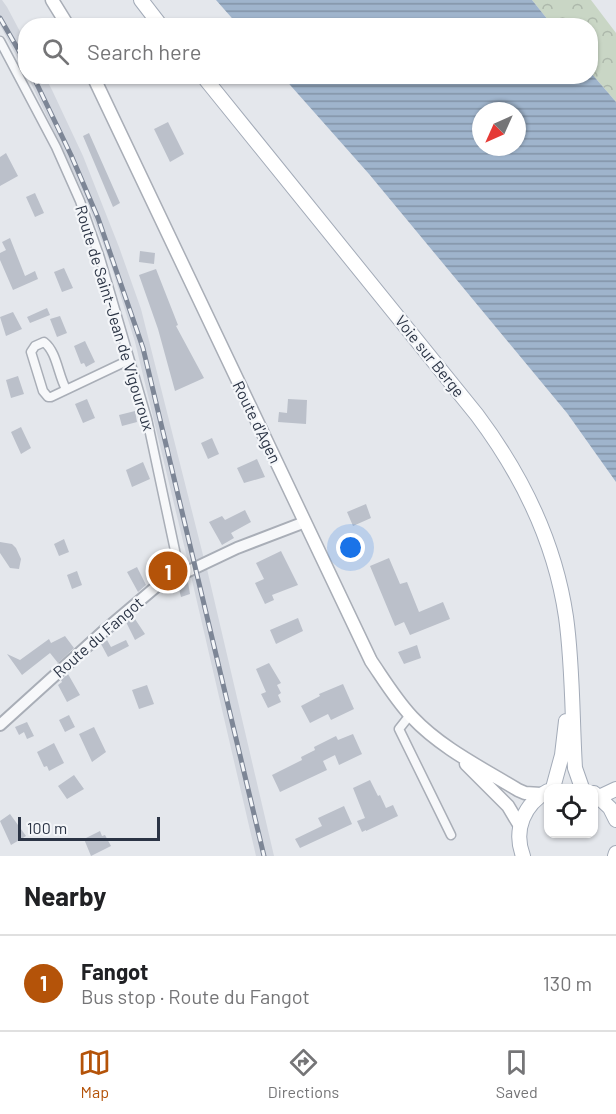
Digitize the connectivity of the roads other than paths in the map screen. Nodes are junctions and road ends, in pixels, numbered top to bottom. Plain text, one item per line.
1 (52, 0) edge
2 (141, 0) edge
3 (63, 18) edge
4 (155, 18) edge
5 (0, 41) edge
6 (18, 75) edge
7 (23, 84) edge
8 (97, 84) edge
9 (209, 84) edge
10 (129, 360) junction
11 (66, 389) junction
12 (305, 522) junction
13 (180, 574) junction
14 (570, 678) junction
15 (410, 715) junction
16 (0, 725) edge
17 (450, 748) junction
18 (552, 784) edge
19 (581, 784) edge
20 (616, 789) edge
21 (544, 791) edge
22 (598, 794) edge
23 (544, 795) edge
24 (598, 797) edge
25 (616, 820) edge
26 (520, 826) junction
27 (451, 835) dead end
28 (521, 850) edge
29 (511, 856) edge

1 - 3 main road
2 - 4 main road
5 - 6 street, Route de Saint-Jean de Vigouroux
7 - 10 street, Route de Saint-Jean de Vigouroux
8 - 12 main road, Route d'Agen
9 - 14 main road, Voie sur Berge
10 - 11 street
10 - 13 street, Route de Saint-Jean de Vigouroux
11 - 11 street
12 - 13 street, Route du Fangot
12 - 15 main road, Route d'Agen
13 - 16 street, Route du Fangot
14 - 18 main road
14 - 19 main road
15 - 17 main road, Route d'Agen
15 - 27 street
17 - 21 main road, Route d'Agen
17 - 26 main road, Route d'Agen
20 - 22 main road
23 - 26 main road
24 - 25 main road
26 - 28 main road
28 - 29 main road

